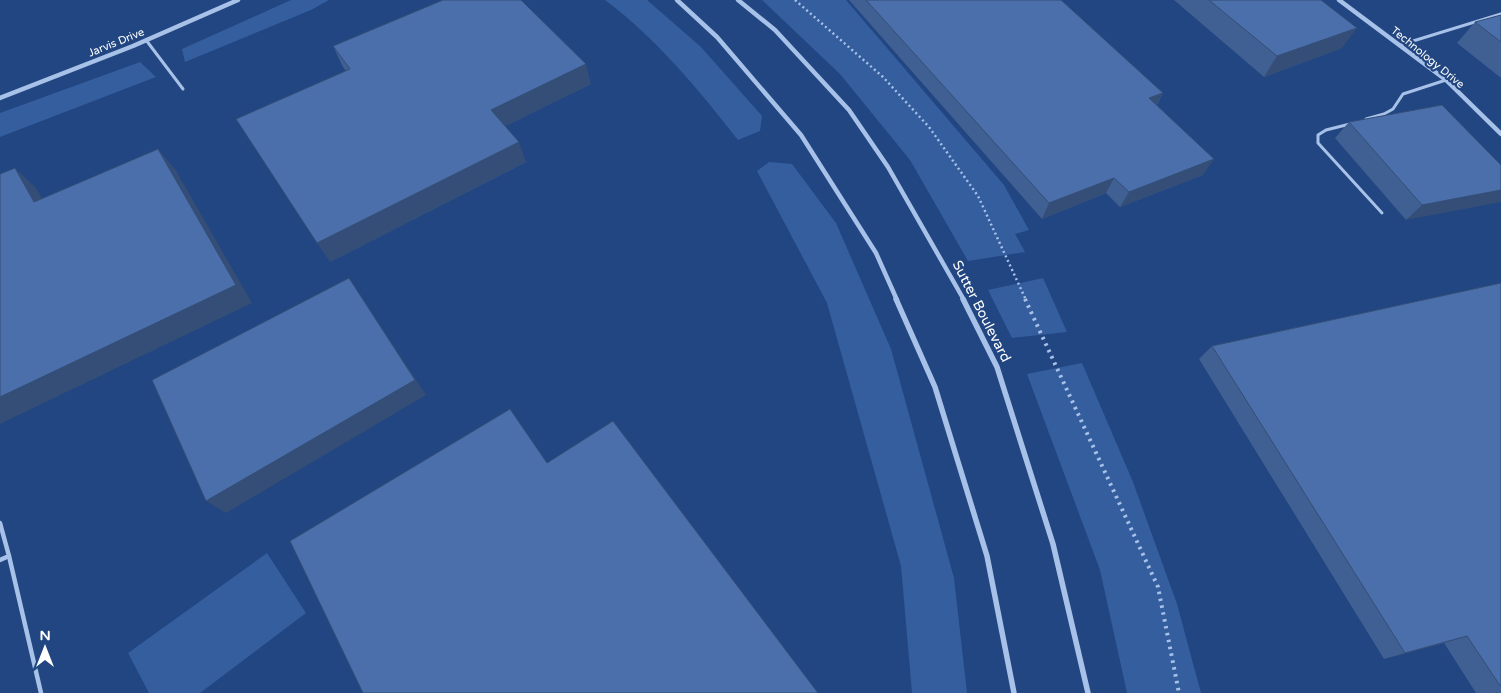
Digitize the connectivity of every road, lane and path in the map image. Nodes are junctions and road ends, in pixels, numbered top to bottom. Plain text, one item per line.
1 (238, 0) edge
2 (677, 0) edge
3 (738, 0) edge
4 (796, 0) edge
5 (1339, 0) edge
6 (1501, 14) edge
7 (146, 40) junction
8 (1400, 45) junction
9 (1446, 80) junction
10 (183, 89) dead end
11 (0, 98) edge
12 (1360, 121) edge
13 (1352, 123) edge
14 (1501, 134) edge
15 (1382, 213) dead end
16 (0, 523) edge
17 (9, 556) junction
18 (0, 560) edge
19 (41, 693) edge
20 (1014, 693) edge
21 (1088, 693) edge
22 (1179, 693) edge

1 - 7 street, Jarvis Drive
2 - 20 street
3 - 21 street, Sutter Boulevard
4 - 22 path
5 - 8 street, Technology Drive
6 - 8 lane
7 - 10 lane
7 - 11 street, Jarvis Drive
8 - 9 street, Technology Drive
9 - 12 lane
9 - 14 street, Technology Drive
13 - 15 lane
16 - 17 lane
17 - 18 lane
17 - 19 lane

